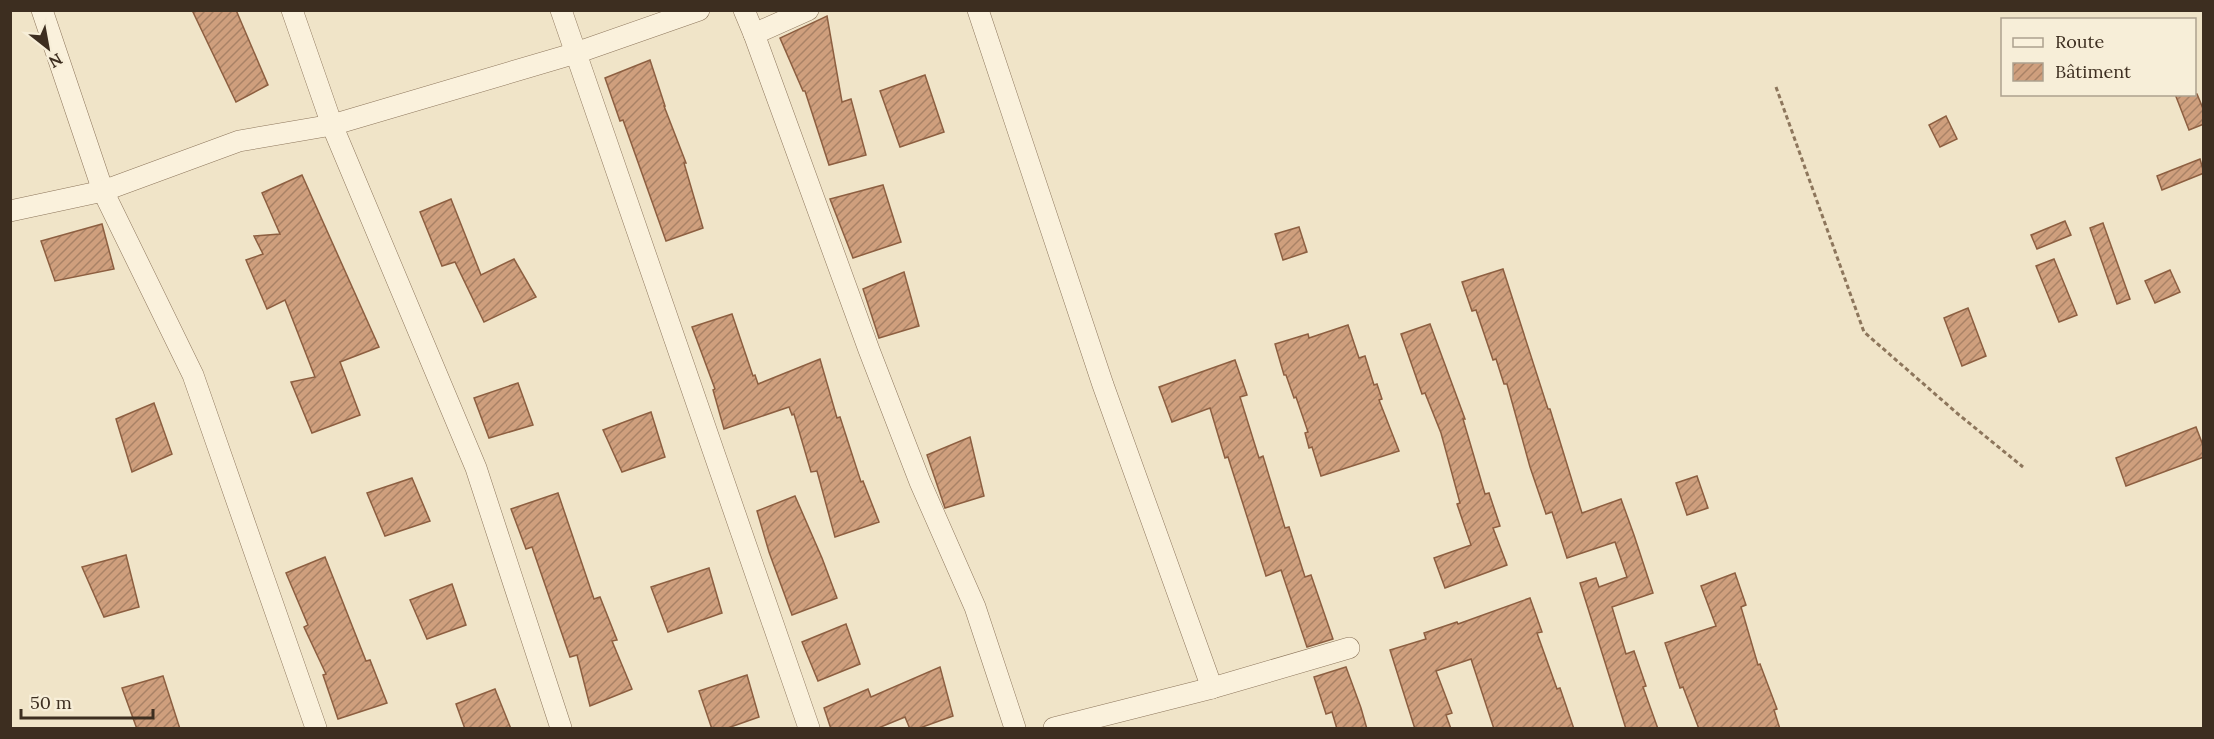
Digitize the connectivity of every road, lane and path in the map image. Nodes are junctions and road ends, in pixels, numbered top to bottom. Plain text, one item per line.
1 (42, 10) edge
2 (292, 10) edge
3 (561, 10) edge
4 (699, 10) edge
5 (744, 10) edge
6 (808, 10) edge
7 (978, 10) edge
8 (754, 34) junction
9 (576, 53) junction
10 (1776, 87) dead end
11 (332, 125) junction
12 (103, 191) junction
13 (10, 211) edge
14 (2024, 467) dead end
15 (1349, 648) dead end
16 (1212, 688) junction
17 (316, 729) edge
18 (561, 729) edge
19 (809, 729) edge
20 (1015, 729) edge
21 (1054, 729) edge

1 - 12 street
2 - 11 street
3 - 9 street
4 - 9 street
5 - 8 street
6 - 8 street
7 - 16 street
8 - 20 street
9 - 11 street
9 - 19 street
10 - 14 path
11 - 12 street
11 - 18 street
12 - 13 street
12 - 17 street
15 - 16 street
16 - 21 street

